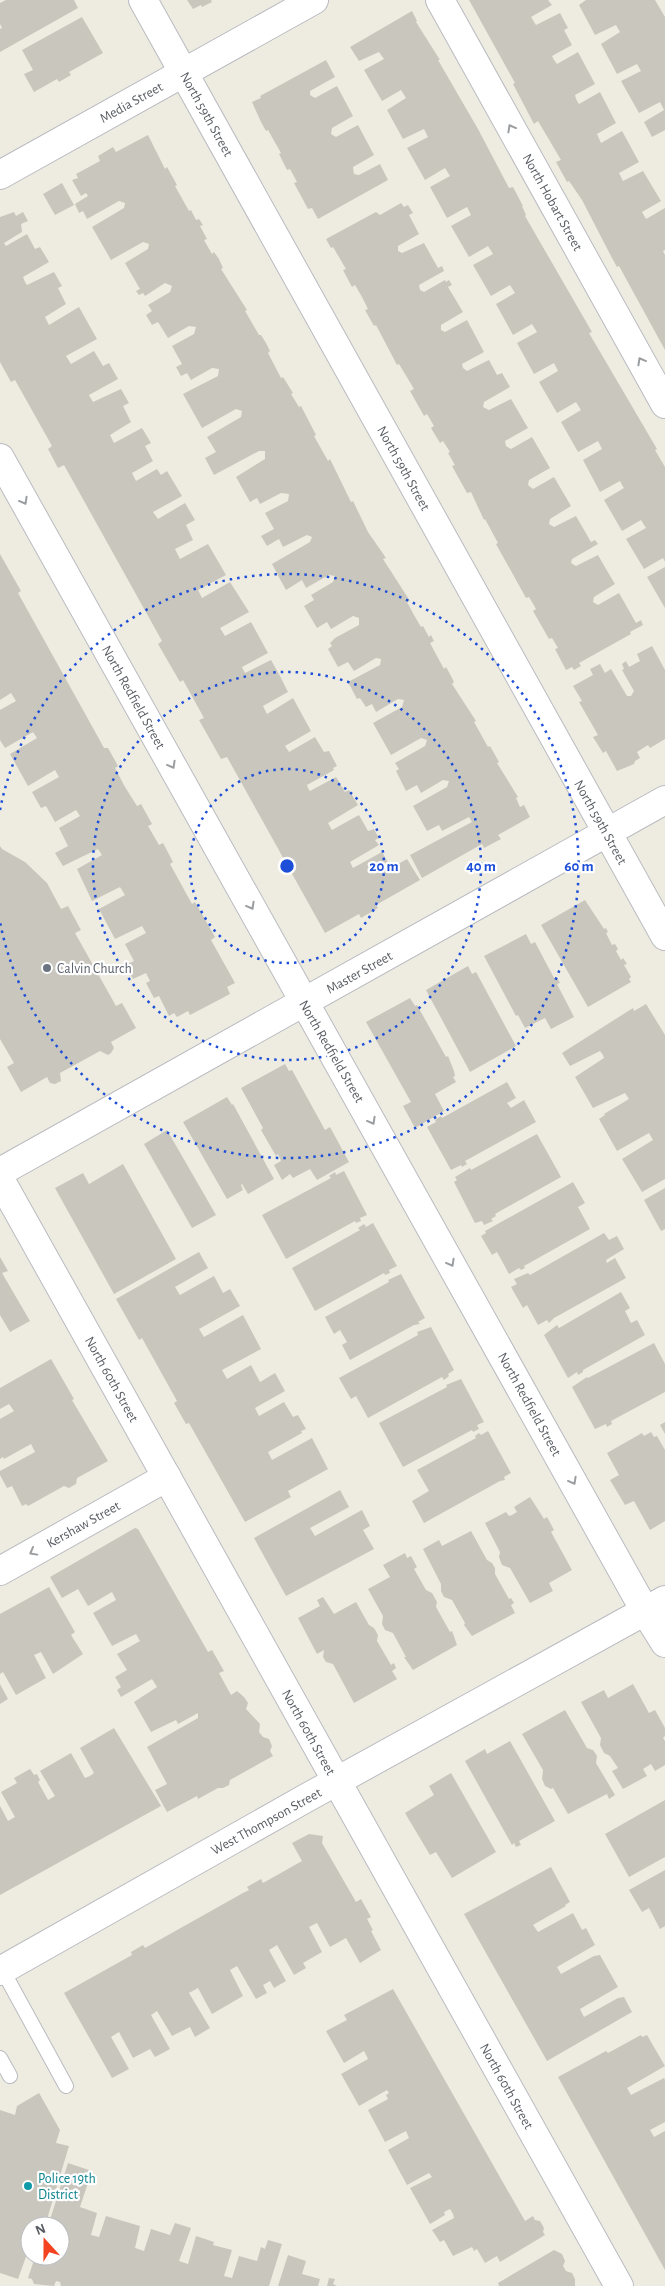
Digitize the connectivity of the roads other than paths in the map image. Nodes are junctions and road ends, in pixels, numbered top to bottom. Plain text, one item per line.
1 (143, 0) edge
2 (314, 0) edge
3 (440, 0) edge
4 (184, 72) junction
5 (0, 175) edge
6 (665, 404) edge
7 (0, 458) edge
8 (665, 800) edge
9 (607, 832) junction
10 (665, 936) edge
11 (305, 1002) junction
12 (0, 1172) edge
13 (0, 1179) edge
14 (167, 1477) junction
15 (0, 1571) edge
16 (655, 1605) edge
17 (665, 1642) edge
18 (337, 1781) junction
19 (1, 1970) edge
20 (0, 2058) edge
21 (10, 2076) dead end
22 (66, 2086) dead end
23 (619, 2286) edge

1 - 4 street, North 59th Street
2 - 4 street, Media Street
6 -> 3 street, North Hobart Street
4 - 5 street, Media Street
4 - 9 street, North 59th Street
7 -> 11 street, North Redfield Street
8 - 9 street, Master Street
9 - 10 street, North 59th Street
9 - 11 street, Master Street
11 - 12 street, Master Street
11 -> 16 street, North Redfield Street
13 - 14 street, North 60th Street
14 -> 15 street, Kershaw Street
14 - 18 street, North 60th Street
16 - 17 street, North Redfield Street
16 - 18 street, West Thompson Street
18 - 19 street, West Thompson Street
18 - 23 street, North 60th Street
19 - 22 lane
20 - 21 lane

